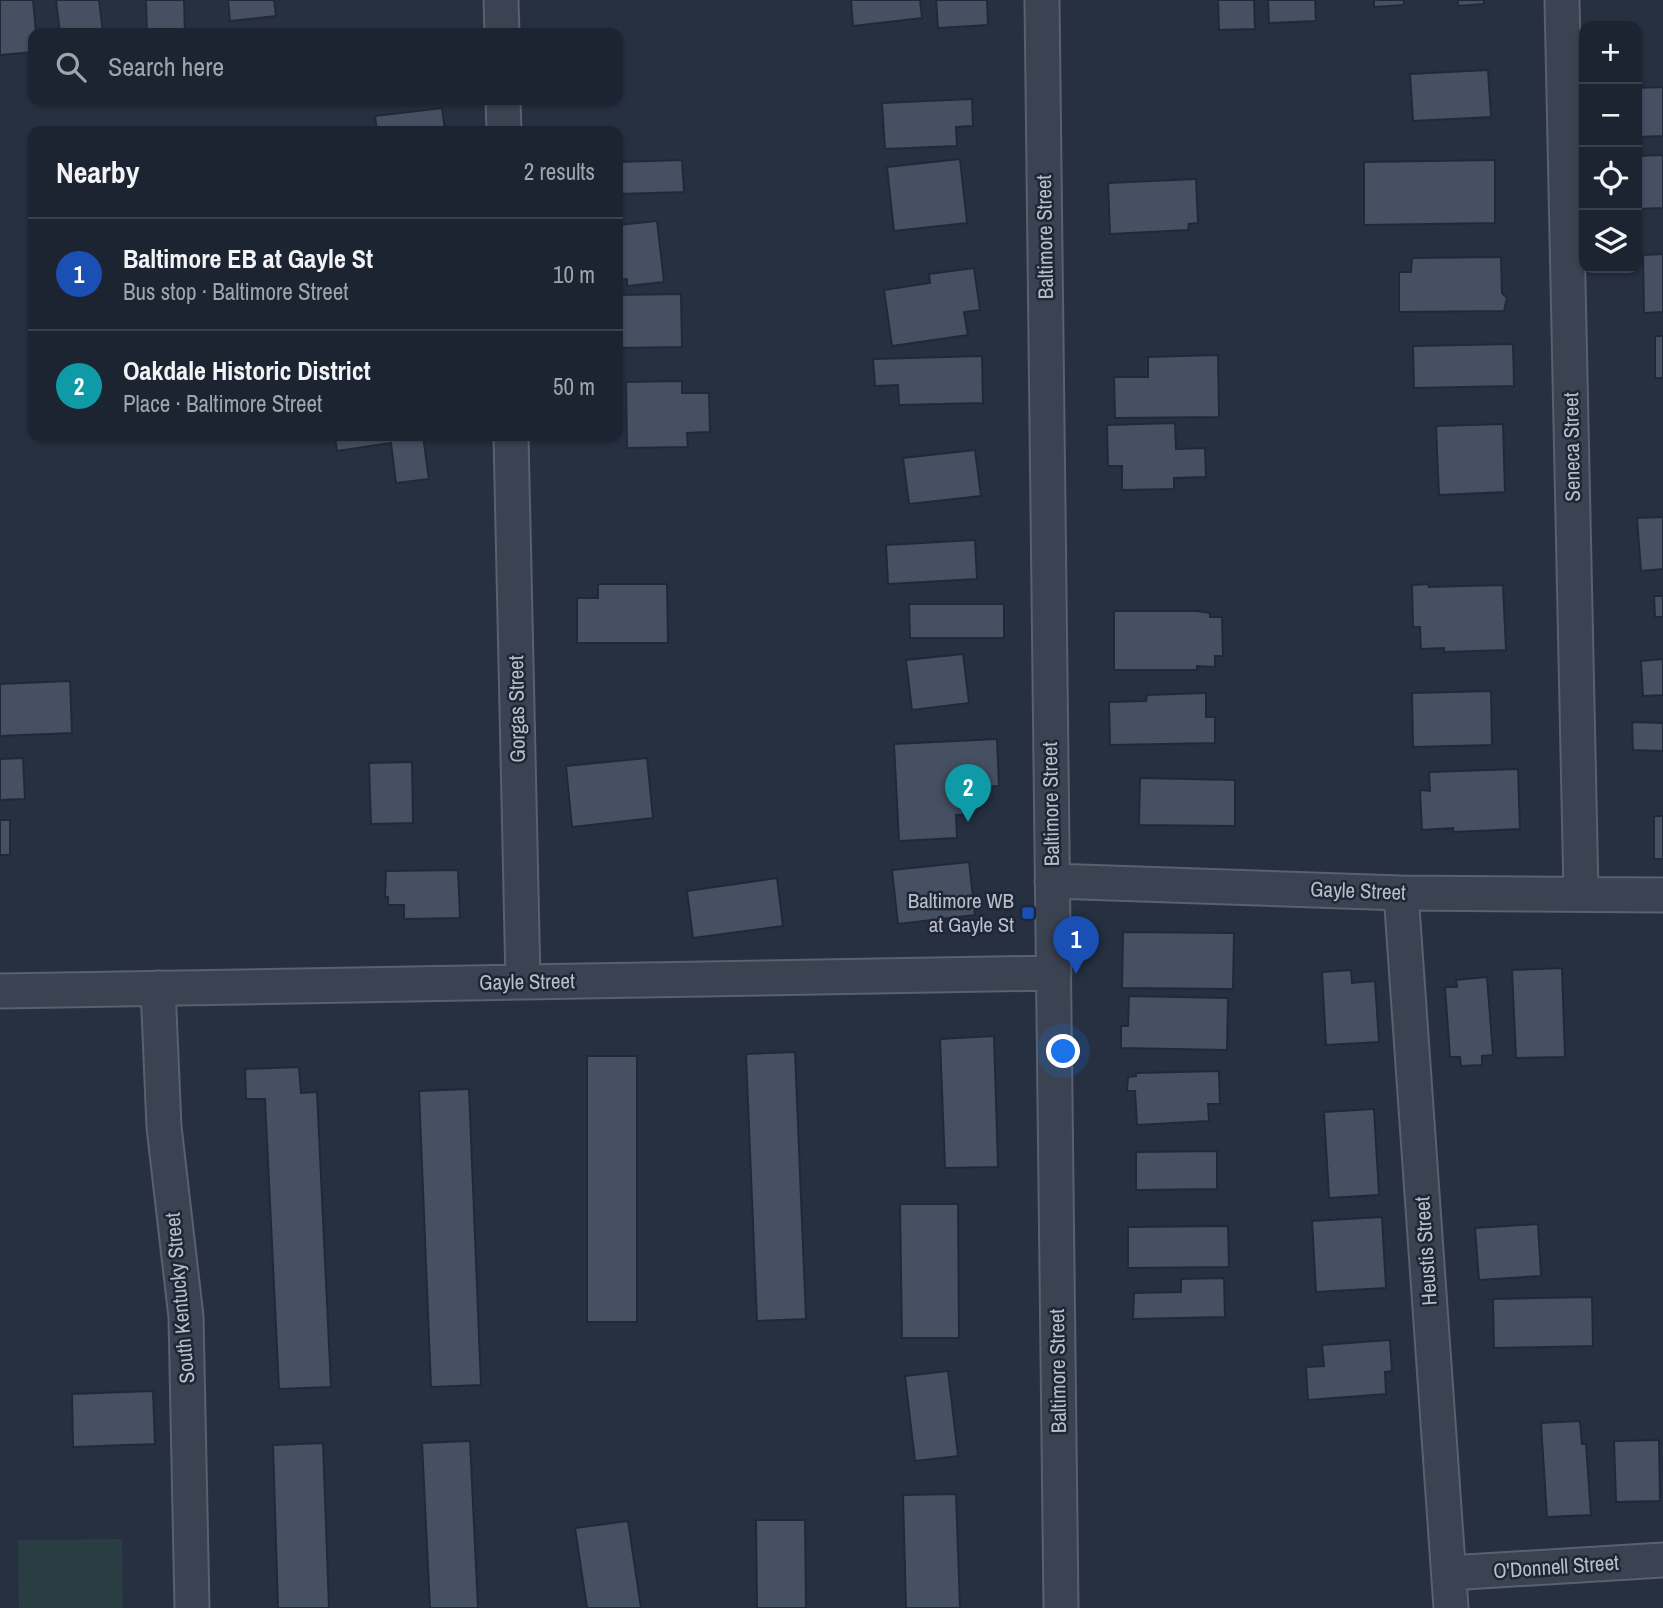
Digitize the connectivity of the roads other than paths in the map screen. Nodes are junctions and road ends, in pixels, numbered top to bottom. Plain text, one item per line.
1 (501, 0) edge
2 (1042, 0) edge
3 (1562, 0) edge
4 (502, 28) edge
5 (503, 105) edge
6 (504, 126) edge
7 (511, 441) edge
8 (1052, 881) junction
9 (1401, 893) junction
10 (1581, 893) junction
11 (1663, 895) edge
12 (1054, 973) junction
13 (523, 982) junction
14 (158, 988) junction
15 (0, 991) edge
16 (1663, 1560) edge
17 (1449, 1573) junction
18 (192, 1608) edge
19 (1061, 1608) edge
20 (1451, 1608) edge

1 - 4 street
2 - 8 street, Baltimore Street
3 - 10 street, Seneca Street
5 - 6 street
7 - 13 street, Gorgas Street
8 - 9 street, Gayle Street
8 - 12 street, Baltimore Street
9 - 10 street, Gayle Street
9 - 17 street, Heustis Street
10 - 11 street, Gayle Street
12 - 13 street, Gayle Street
12 - 19 street, Baltimore Street
13 - 14 street, Gayle Street
14 - 15 street, Gayle Street
14 - 18 street, South Kentucky Street
16 - 17 street, O'Donnell Street
17 - 20 street, Heustis Street

